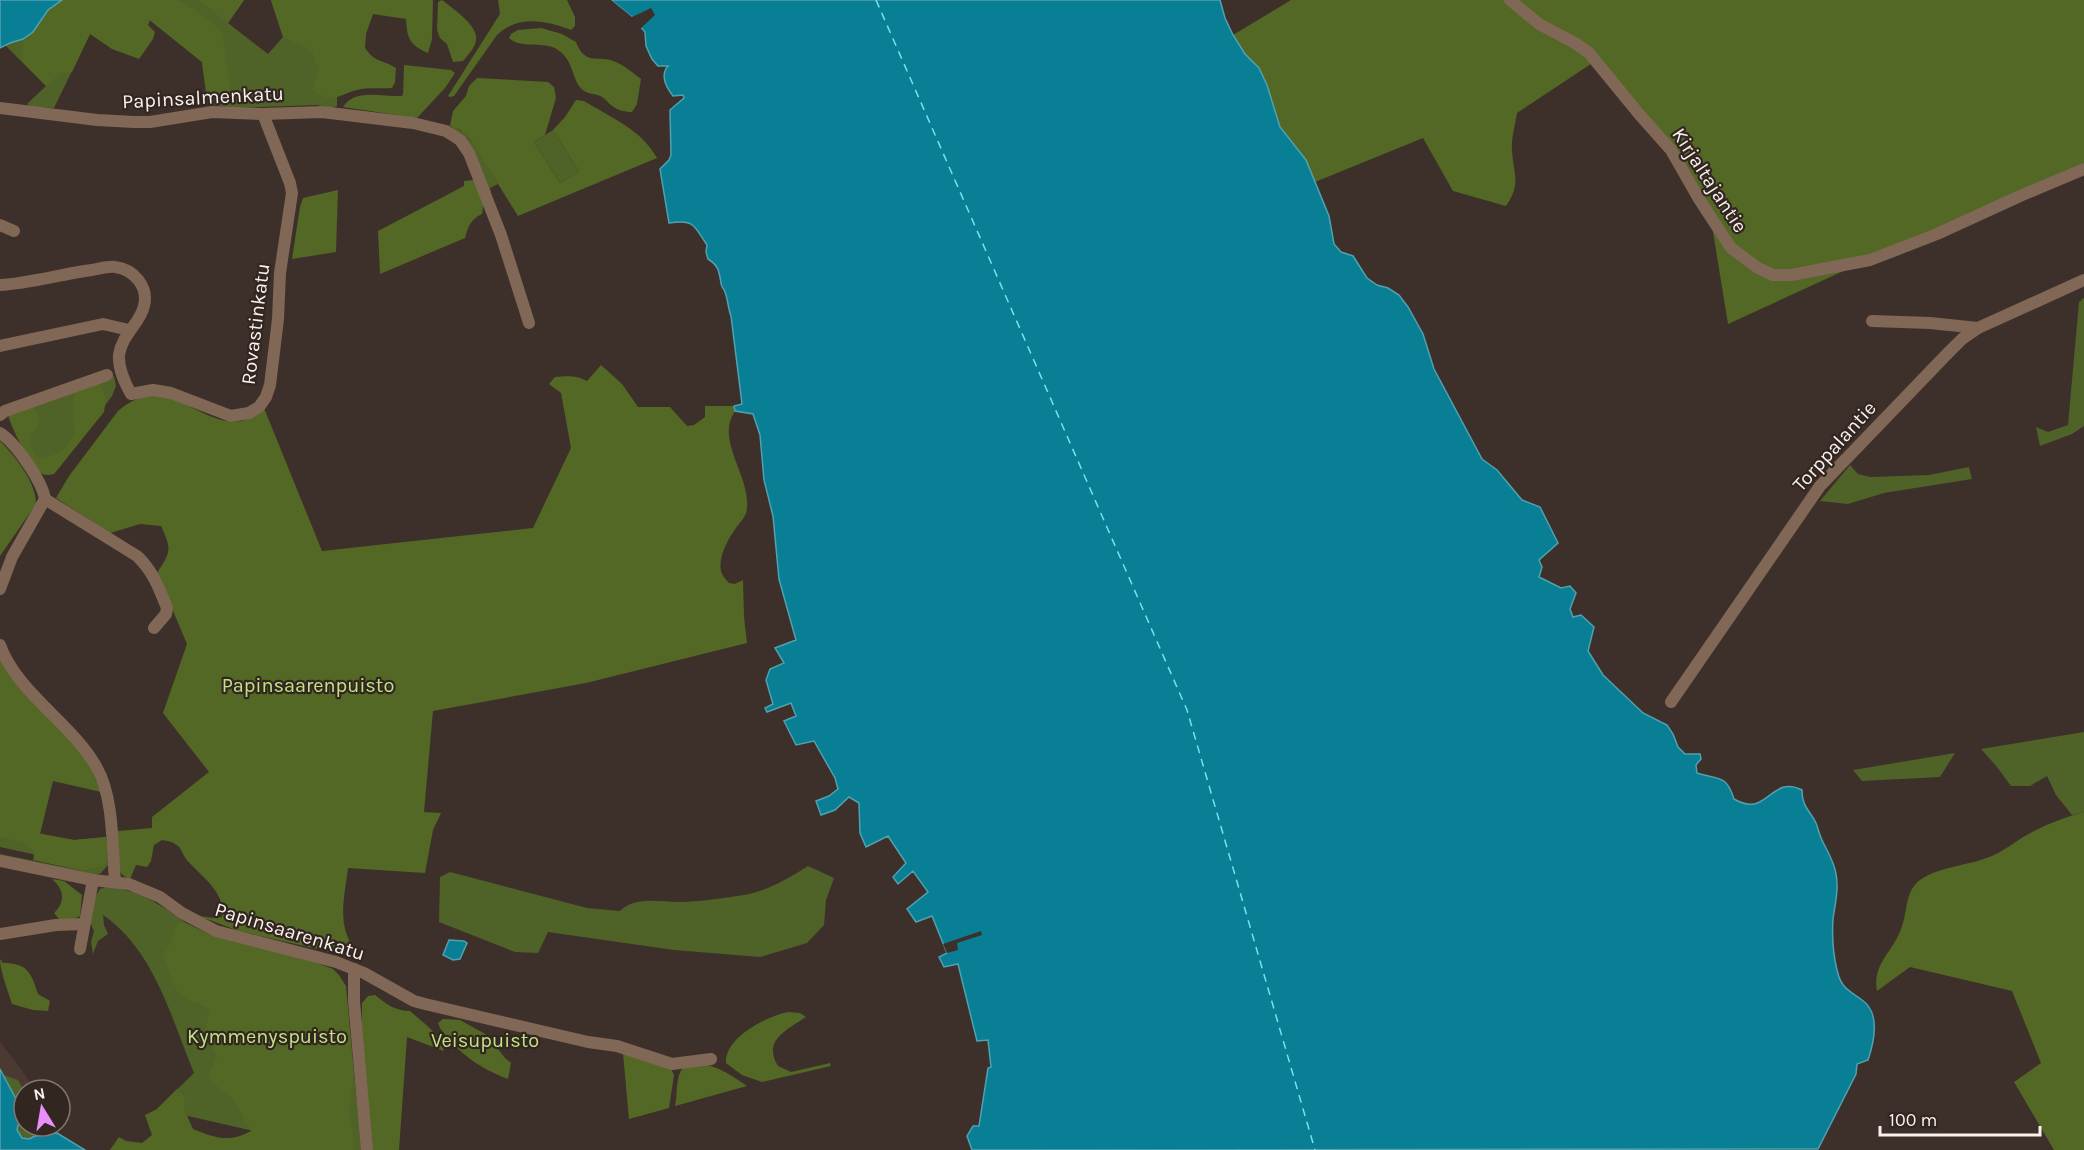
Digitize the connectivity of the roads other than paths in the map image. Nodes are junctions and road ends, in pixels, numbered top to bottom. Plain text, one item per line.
1 (1510, 0) edge
2 (0, 108) edge
3 (263, 114) junction
4 (2084, 170) edge
5 (0, 225) edge
6 (14, 231) dead end
7 (2084, 280) edge
8 (0, 285) edge
9 (1872, 321) dead end
10 (529, 323) dead end
11 (1978, 328) junction
12 (129, 330) junction
13 (0, 346) edge
14 (107, 375) dead end
15 (0, 415) edge
16 (0, 431) edge
17 (44, 494) junction
18 (0, 589) edge
19 (154, 628) dead end
20 (0, 645) edge
21 (1671, 702) dead end
22 (0, 861) edge
23 (93, 880) junction
24 (115, 881) junction
25 (84, 924) junction
26 (0, 934) edge
27 (80, 949) dead end
28 (354, 969) junction
29 (711, 1059) dead end
30 (366, 1150) edge

1 - 4 street, Kirjaltajantie
2 - 3 street, Papinsalmenkatu
3 - 10 street, Papinsalmenkatu
3 - 12 street, Rovastinkatu
5 - 6 street
7 - 11 street, Torppalantie
8 - 12 street
9 - 11 street
11 - 21 street, Torppalantie
12 - 13 street
14 - 15 street
16 - 17 street
17 - 18 street
17 - 19 street
20 - 24 street
22 - 23 street, Papinsaarenkatu
23 - 24 street, Papinsaarenkatu
23 - 25 street
24 - 28 street, Papinsaarenkatu
25 - 26 street
25 - 27 street
28 - 29 street, Papinsaarenkatu
28 - 30 street

